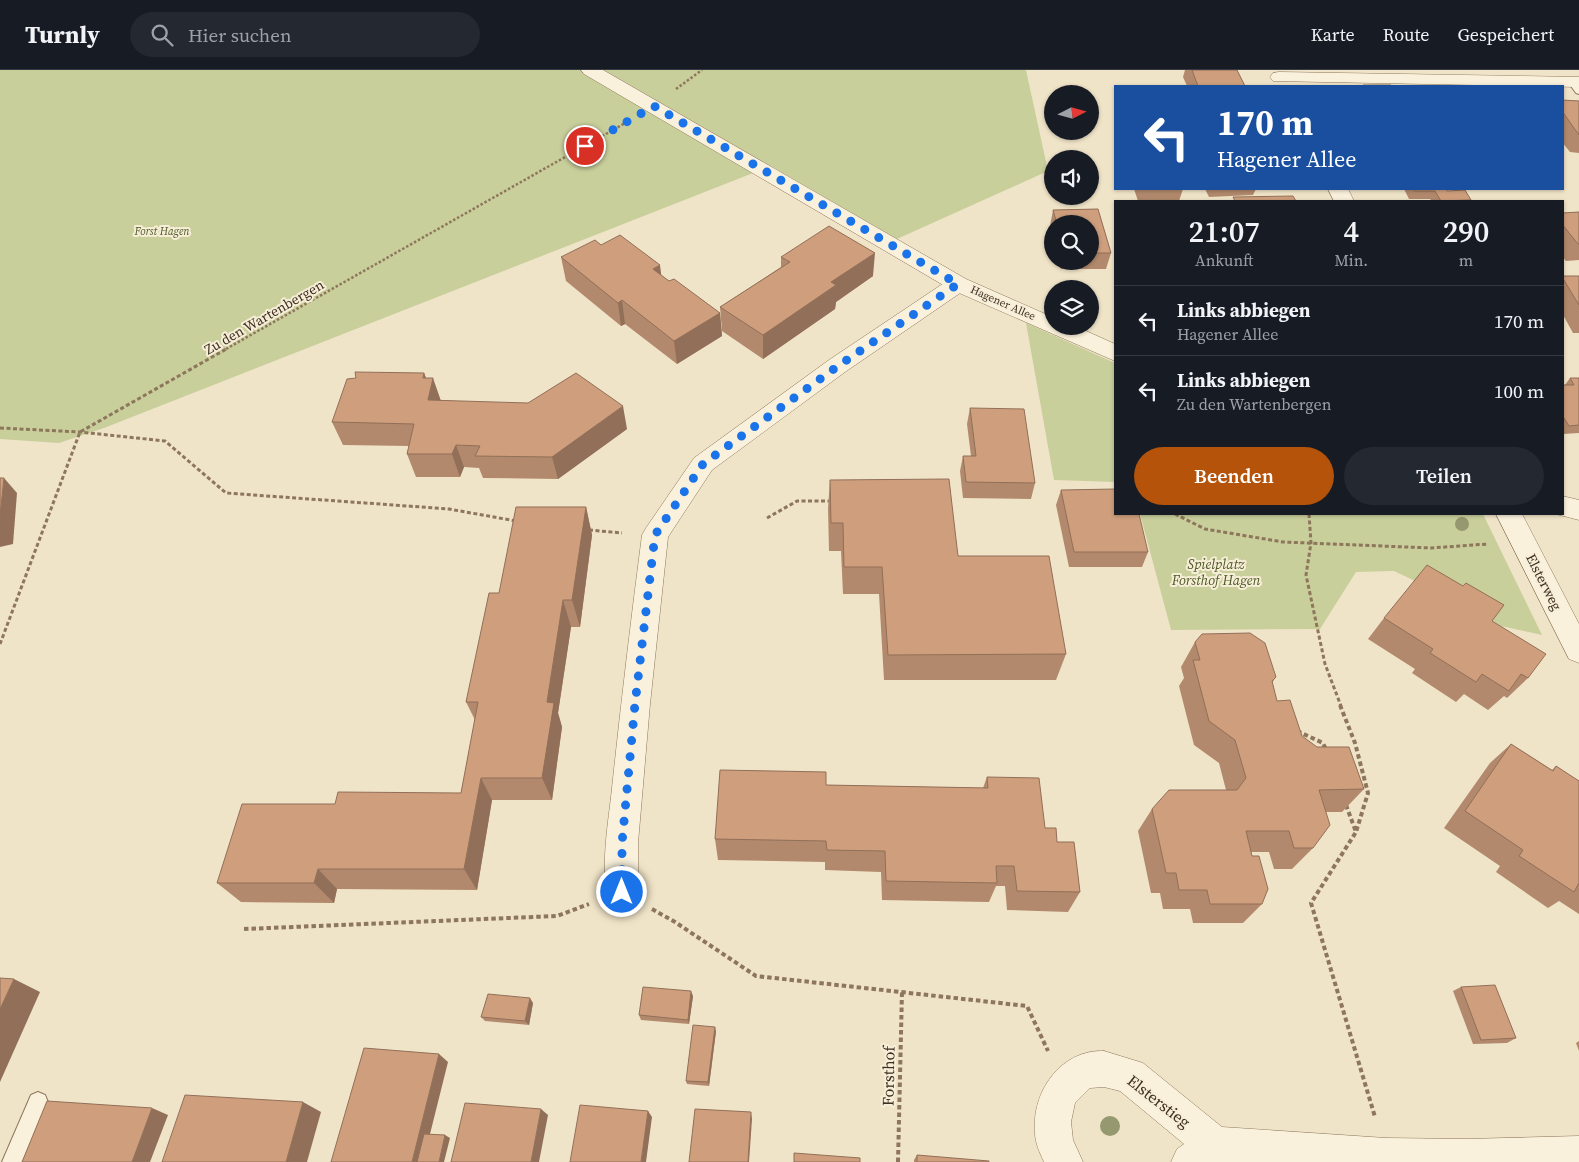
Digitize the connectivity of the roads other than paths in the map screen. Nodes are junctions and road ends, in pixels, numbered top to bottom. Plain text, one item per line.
1 (590, 70) edge
2 (1279, 78) edge
3 (1577, 85) edge
4 (958, 284) junction
5 (1044, 322) edge
6 (1074, 335) edge
7 (1114, 353) edge
8 (1564, 506) edge
9 (1579, 510) edge
10 (1510, 515) edge
11 (1579, 651) edge
12 (622, 892) road end
13 (38, 1102) dead end
14 (1202, 1153) edge
15 (1579, 1155) edge
16 (12, 1162) edge
17 (1064, 1162) edge

1 - 4 street, Hagener Allee
2 - 3 street
4 - 5 street, Hagener Allee
4 - 12 street
6 - 7 street, Hagener Allee
8 - 9 street
10 - 11 street, Elsterweg
13 - 16 lane
14 - 15 street, Elsterstieg
14 - 17 street, Elsterstieg

